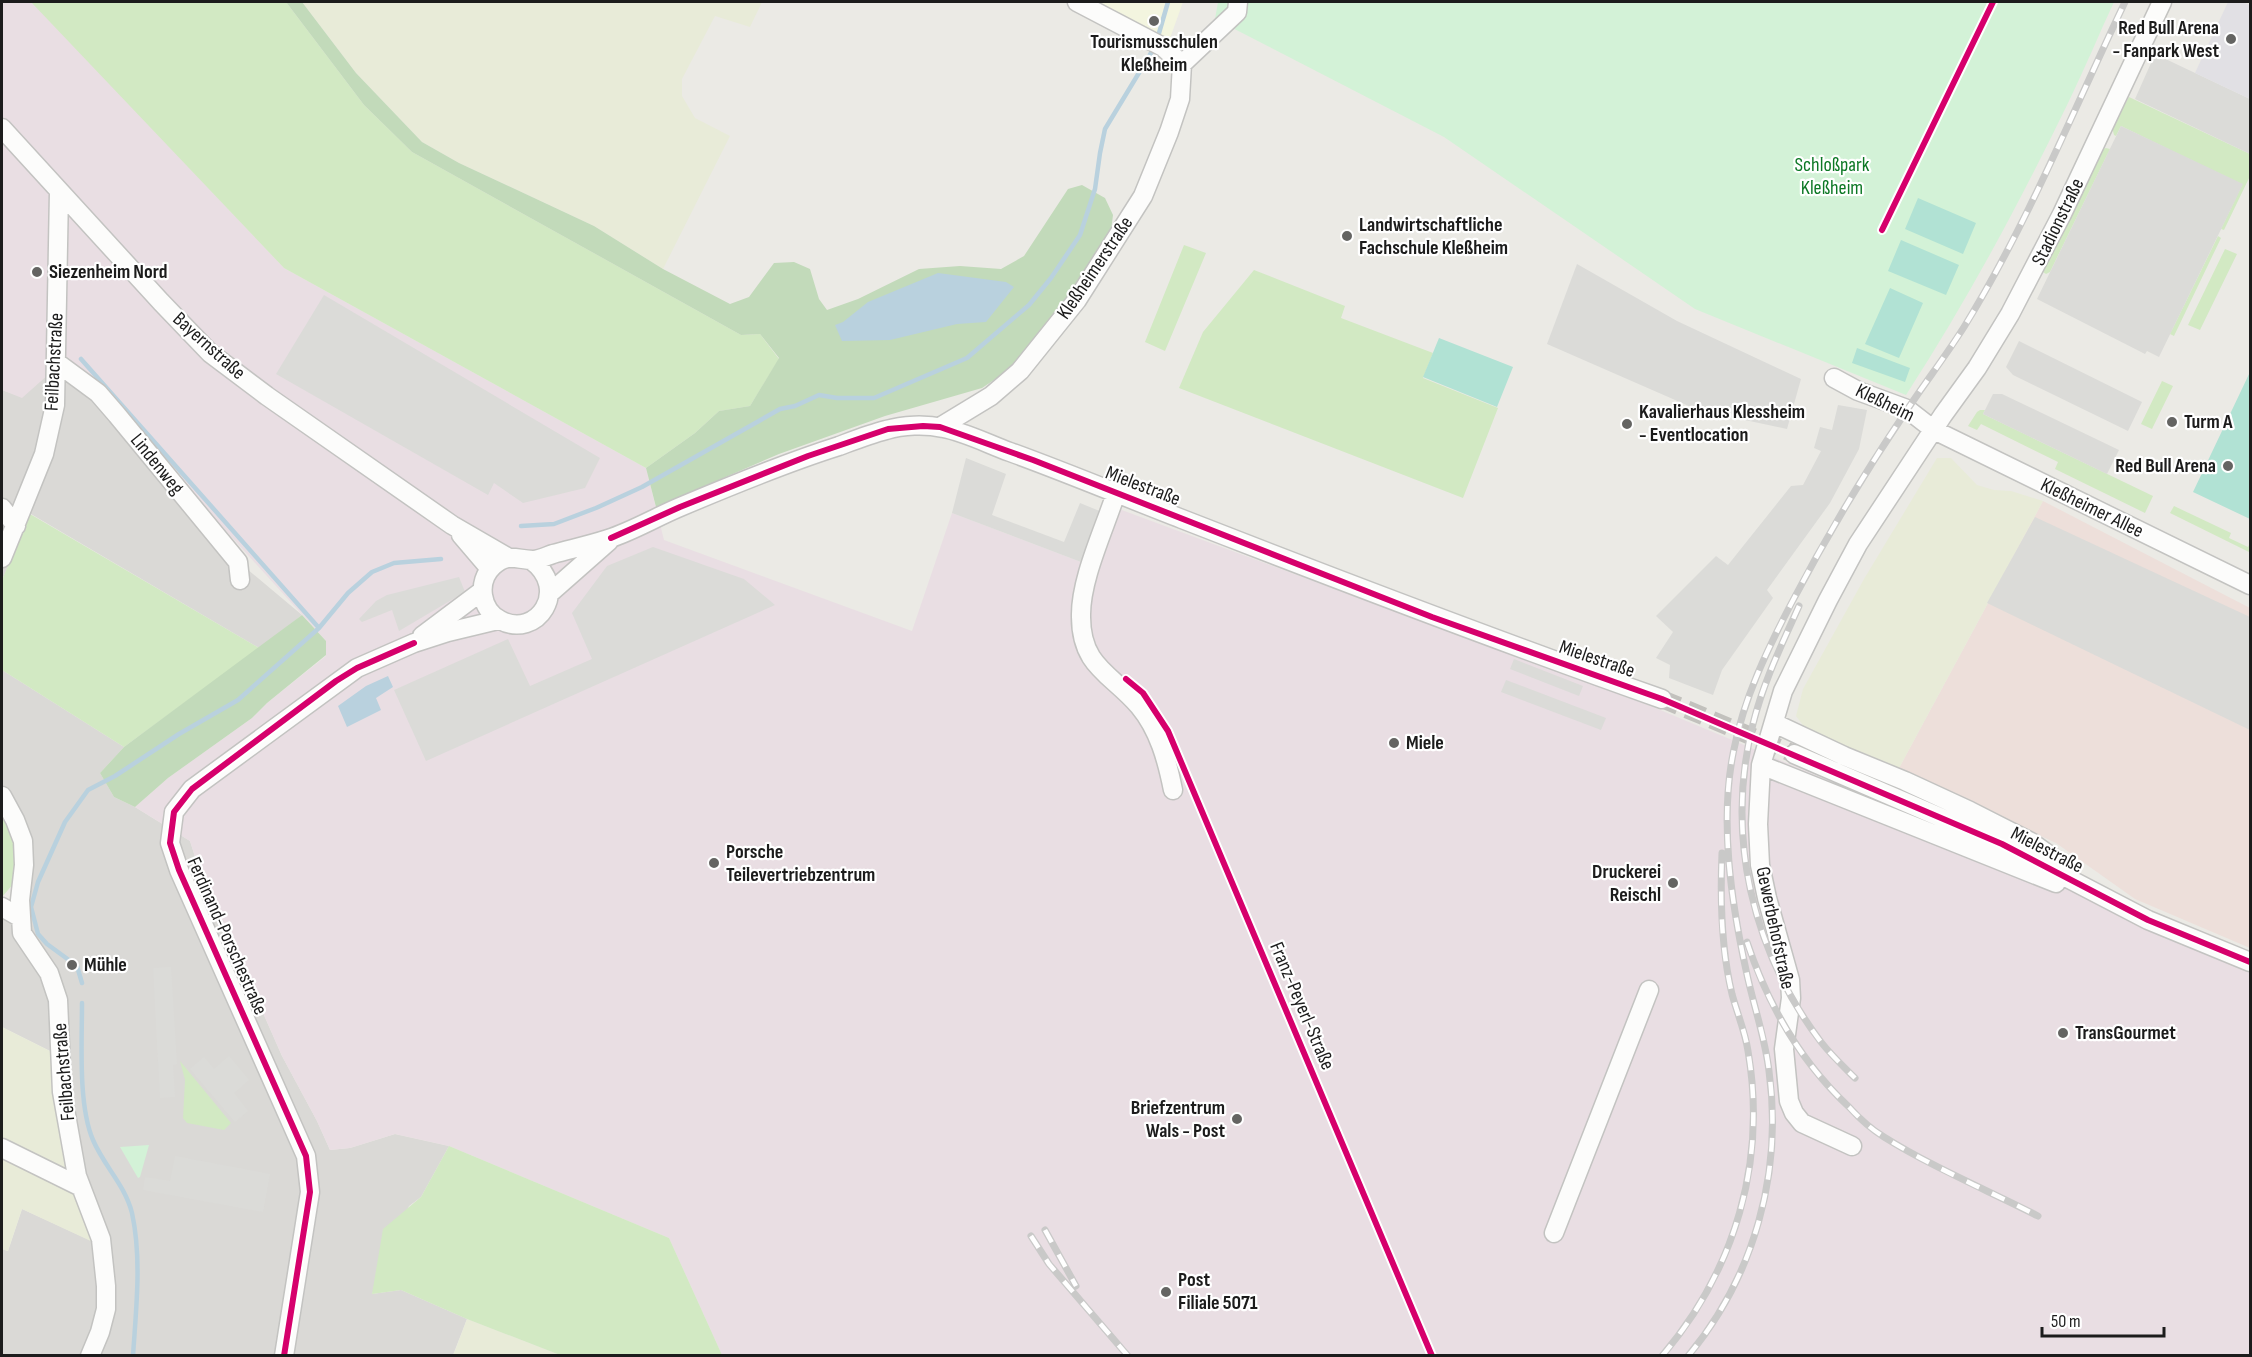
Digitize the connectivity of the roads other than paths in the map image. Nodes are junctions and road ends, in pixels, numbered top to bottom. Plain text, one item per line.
1 (1077, 2) edge
2 (1238, 2) edge
3 (2162, 2) edge
4 (1182, 64) junction
5 (2, 128) edge
6 (59, 192) junction
7 (56, 362) junction
8 (1834, 378) dead end
9 (940, 427) junction
10 (1934, 430) junction
11 (1116, 494) junction
12 (2, 508) edge
13 (16, 525) junction
14 (452, 525) junction
15 (611, 538) junction
16 (2, 558) edge
17 (509, 558) junction
18 (531, 560) junction
19 (490, 569) junction
20 (240, 580) dead end
21 (2250, 585) edge
22 (482, 591) junction
23 (550, 593) junction
24 (498, 620) junction
25 (414, 643) junction
26 (1662, 699) tunnel mouth
27 (1774, 723) junction
28 (1794, 754) tunnel mouth
29 (1761, 765) junction
30 (1173, 790) dead end
31 (2, 796) edge
32 (2098, 895) junction
33 (2, 907) edge
34 (21, 918) junction
35 (2250, 962) edge
36 (1649, 990) dead end
37 (1852, 1146) dead end
38 (2, 1148) edge
39 (81, 1187) junction
40 (1554, 1233) dead end
41 (90, 1356) edge
42 (284, 1356) edge

1 - 4 street
2 - 4 street
3 - 10 street, Stadionstraße
4 - 9 street, Kleßheimerstraße
5 - 6 street, Bayernstraße
6 - 7 street, Feilbachstraße
6 - 14 street, Bayernstraße
7 - 13 street, Feilbachstraße
7 - 20 street, Lindenweg
8 - 10 street, Kleßheim
9 - 11 street, Mielestraße
9 - 15 street, Mielestraße
10 - 21 street, Kleßheimer Allee
10 - 27 street, Gewerbehofstraße
11 - 26 street, Mielestraße
11 - 30 street
12 - 13 street
13 - 16 street, Feilbachstraße
14 - 17 street, Bayernstraße
14 - 19 street, Bayernstraße
15 - 18 street, Mielestraße
15 - 23 street, Mielestraße
17 - 18 street, Mielestraße
17 - 19 street
18 - 23 street
19 - 22 street
22 - 24 street
22 - 25 street, Ferdinand-Porschestraße
23 - 24 street, Mielestraße
24 - 25 street, Ferdinand-Porschestraße
25 - 42 street, Ferdinand-Porschestraße
27 - 29 street, Gewerbehofstraße
27 - 32 street, Mielestraße
28 - 32 street, Mielestraße
29 - 32 street, Mielestraße
29 - 37 street, Gewerbehofstraße
31 - 34 street, Feilbachstraße
32 - 35 street, Mielestraße
33 - 34 street
34 - 39 street, Feilbachstraße
36 - 40 street
38 - 39 street
39 - 41 street, Feilbachstraße

